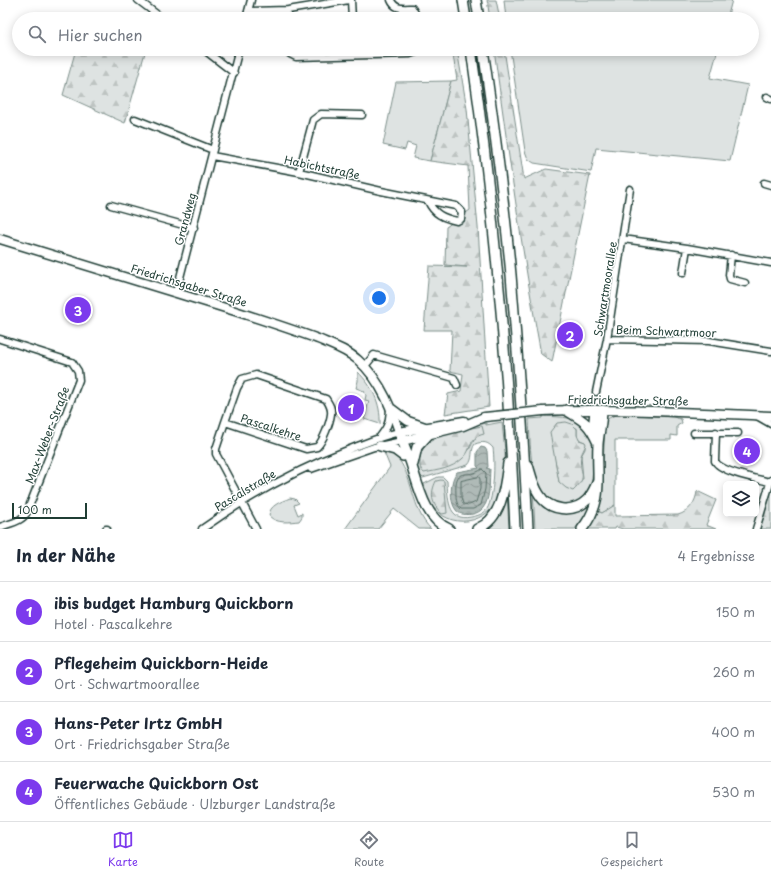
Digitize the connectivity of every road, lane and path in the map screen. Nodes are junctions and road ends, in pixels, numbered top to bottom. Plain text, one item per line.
1 (138, 0) edge
2 (251, 0) edge
3 (350, 0) edge
4 (391, 0) edge
5 (463, 0) edge
6 (476, 0) edge
7 (288, 10) joint
8 (248, 11) joint
9 (154, 12) edge
10 (351, 12) edge
11 (414, 12) edge
12 (465, 12) edge
13 (477, 12) edge
14 (211, 56) edge
15 (238, 56) edge
16 (294, 56) edge
17 (350, 56) edge
18 (472, 56) edge
19 (484, 56) edge
20 (234, 73) junction
21 (362, 115) dead end
22 (135, 119) dead end
23 (212, 153) junction
24 (300, 172) junction
25 (764, 183) dead end
26 (771, 185) edge
27 (630, 188) dead end
28 (428, 201) junction
29 (111, 205) dead end
30 (194, 228) junction
31 (0, 239) edge
32 (623, 239) junction
33 (687, 248) junction
34 (731, 255) junction
35 (771, 263) edge
36 (683, 273) dead end
37 (744, 282) dead end
38 (176, 293) junction
39 (0, 339) edge
40 (607, 339) junction
41 (771, 351) edge
42 (365, 366) junction
43 (457, 385) dead end
44 (596, 392) dead end
45 (390, 407) junction
46 (566, 410) junction
47 (598, 410) junction
48 (755, 415) junction
49 (771, 416) edge
50 (225, 422) junction
51 (771, 424) edge
52 (427, 431) junction
53 (593, 432) junction
54 (694, 432) dead end
55 (716, 432) junction
56 (738, 433) dead end
57 (401, 437) junction
58 (511, 440) junction
59 (379, 442) junction
60 (598, 443) junction
61 (524, 446) junction
62 (403, 456) junction
63 (412, 466) junction
64 (598, 481) junction
65 (771, 481) edge
66 (241, 502) junction
67 (0, 527) edge
68 (202, 529) edge
69 (256, 529) edge
70 (438, 529) edge
71 (449, 529) edge
72 (477, 529) edge
73 (515, 529) edge
74 (528, 529) edge
75 (582, 529) edge
76 (756, 529) edge

1 - 9 street
2 - 8 street
3 - 7 street
3 - 10 street
4 - 11 street
5 - 12 highway
6 - 13 highway
7 - 8 street
14 - 20 street
15 - 20 street, Grandweg
16 - 17 street
18 - 58 highway
19 - 61 highway
20 - 23 street, Grandweg
21 - 24 street
22 - 23 street
23 - 24 street, Habichtstraße
23 - 30 street, Grandweg
24 - 28 street, Habichtstraße
25 - 26 street
27 - 32 street, Schwartmoorallee
28 - 28 street, Habichtstraße
29 - 30 street
30 - 38 street, Grandweg
31 - 38 main road, Friedrichsgaber Straße
32 - 33 street
32 - 40 street, Schwartmoorallee
33 - 34 street
33 - 36 street
34 - 35 street
34 - 37 street
38 - 42 main road, Friedrichsgaber Straße
39 - 67 street, Max-Weber-Straße
40 - 41 street, Beim Schwartmoor
40 - 44 street, Schwartmoorallee
42 - 43 street
42 - 45 main road, Friedrichsgaber Straße
45 - 52 main road, Friedrichsgaber Straße
45 - 57 main road, Friedrichsgaber Straße
45 - 59 street
46 - 47 main road, Friedrichsgaber Straße
46 - 52 main road, Friedrichsgaber Straße, bridge
46 - 53 highway
47 - 48 main road, Friedrichsgaber Straße
47 - 53 highway
47 - 60 highway
48 - 49 main road, Friedrichsgaber Straße
48 - 51 street
50 - 50 street, Pascalkehre
50 - 66 street
52 - 57 main road, Friedrichsgaber Straße
52 - 63 highway
53 - 60 highway
54 - 55 street
55 - 56 street
55 - 65 street
57 - 59 street, Pascalstraße
57 - 59 street, Pascalstraße
57 - 62 highway
57 - 63 highway
58 - 72 highway
58 - 73 highway
59 - 62 highway
59 - 66 street, Pascalstraße
60 - 64 highway
61 - 64 highway
61 - 74 highway
62 - 70 highway
63 - 71 highway
64 - 75 highway
65 - 76 street
66 - 68 street, Pascalstraße
66 - 69 street

